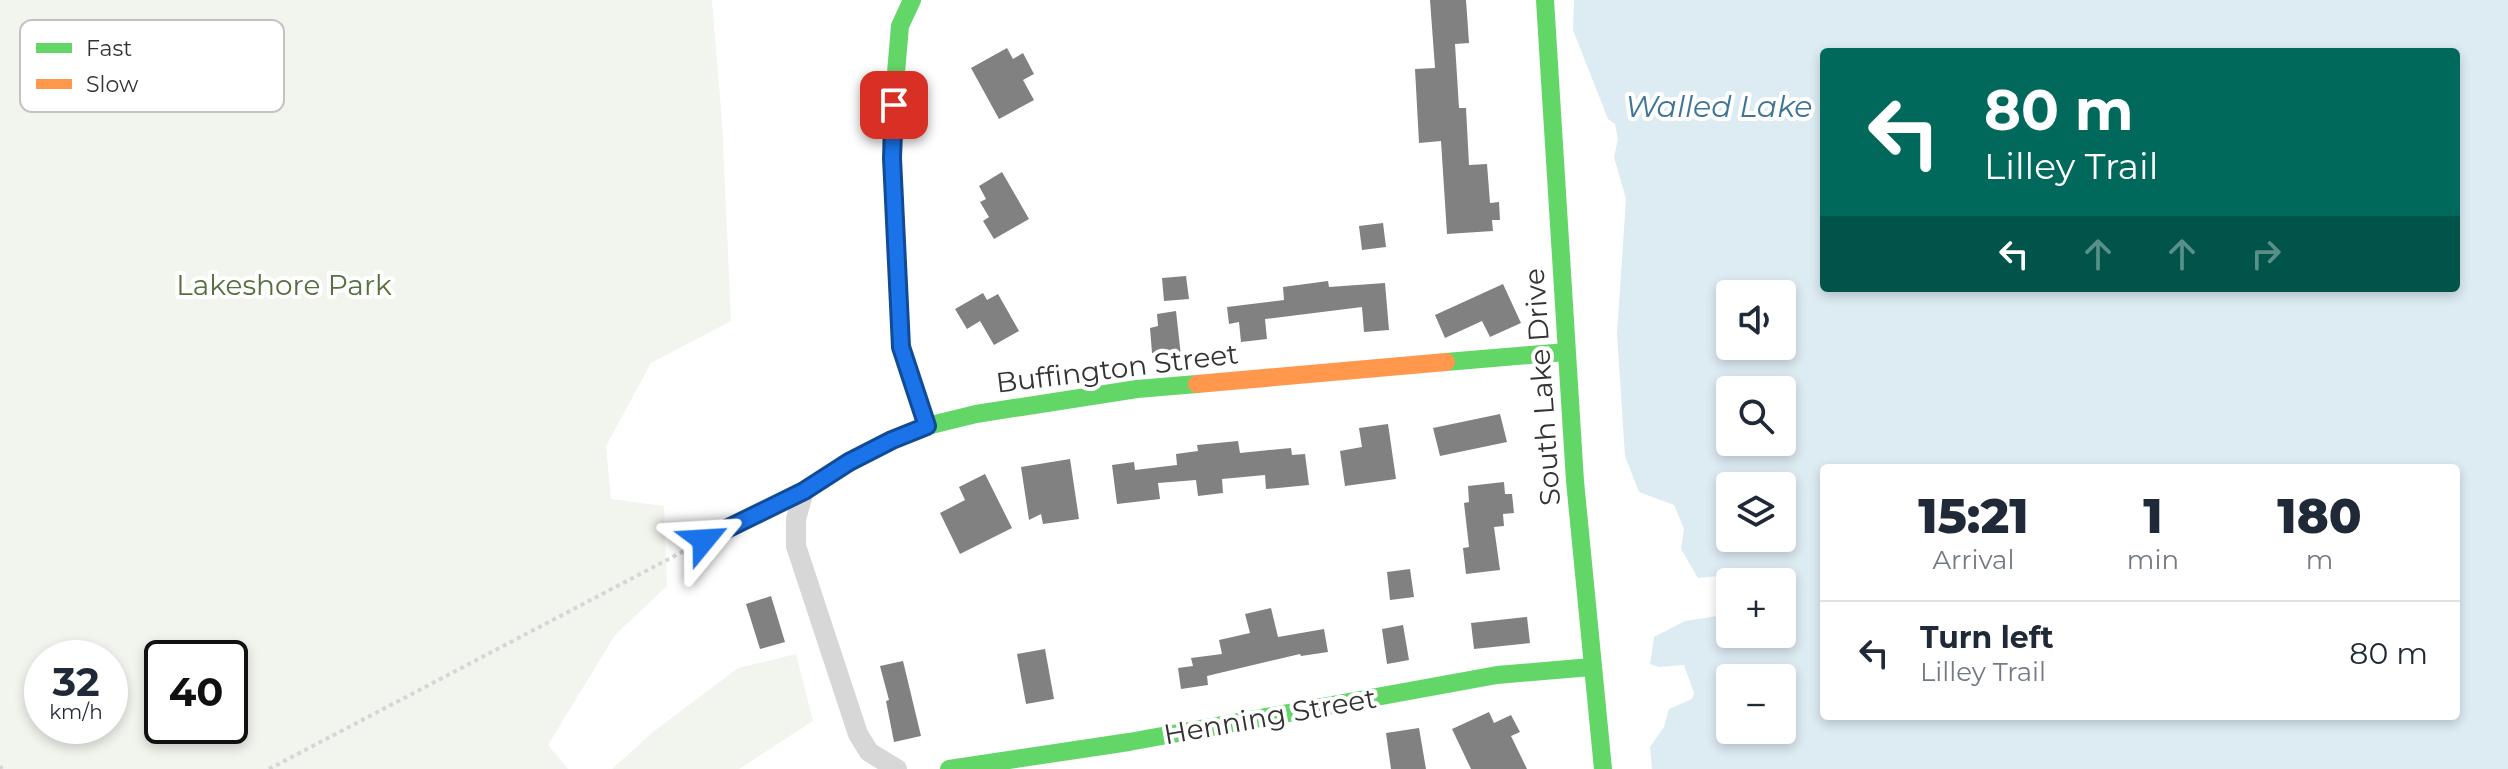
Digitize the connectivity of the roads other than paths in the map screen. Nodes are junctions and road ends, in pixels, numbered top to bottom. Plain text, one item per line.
1 (912, 0) edge
2 (1545, 0) edge
3 (1566, 352) junction
4 (927, 426) junction
5 (804, 491) junction
6 (704, 540) road end
7 (1591, 667) junction
8 (892, 766) edge
9 (949, 769) edge
10 (1603, 769) edge

1 - 4 street
2 - 3 street, South Lake Drive
3 - 4 street, Buffington Street
3 - 7 street, South Lake Drive
4 - 5 street, Buffington Street
5 - 6 street, Buffington Street
5 - 8 street
7 - 9 street, Henning Street
7 - 10 street, South Lake Drive

